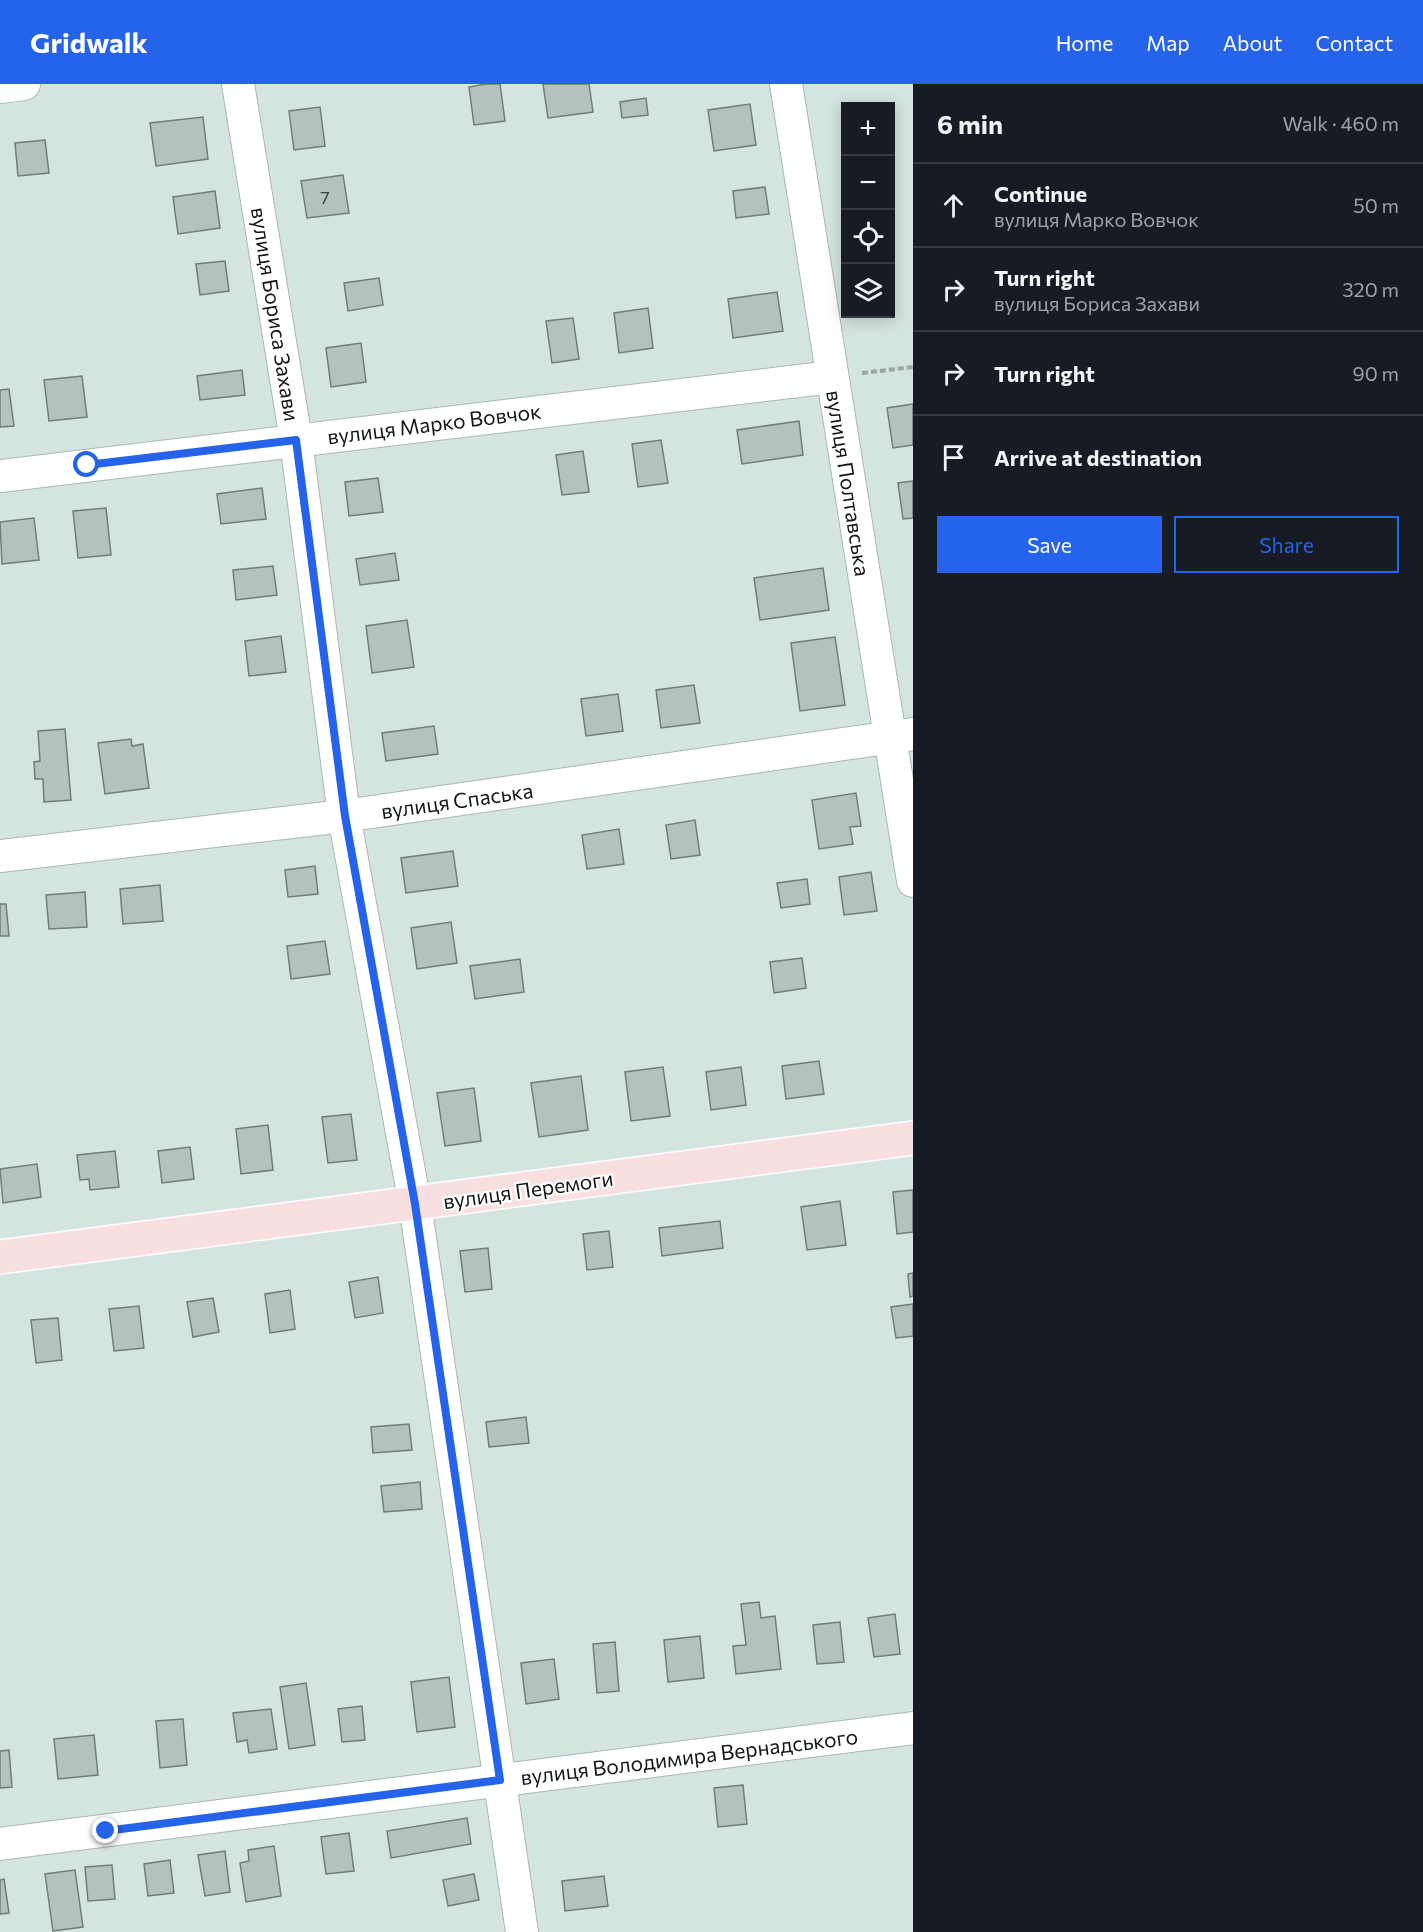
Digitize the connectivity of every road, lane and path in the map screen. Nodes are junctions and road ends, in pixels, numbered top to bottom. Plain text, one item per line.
1 (24, 84) edge
2 (238, 84) edge
3 (788, 85) edge
4 (0, 87) edge
5 (913, 367) edge
6 (832, 376) junction
7 (296, 440) junction
8 (0, 476) edge
9 (902, 736) edge
10 (345, 816) junction
11 (0, 856) edge
12 (913, 881) edge
13 (913, 1138) edge
14 (415, 1204) junction
15 (0, 1257) edge
16 (913, 1728) edge
17 (500, 1780) junction
18 (0, 1845) edge
19 (522, 1932) edge

1 - 4 street
2 - 7 street, вулиця Бориса Захави
3 - 6 street, вулиця Полтавська
5 - 6 path
6 - 7 street, вулиця Марко Вовчок
6 - 9 street, вулиця Полтавська
7 - 8 street, вулиця Марко Вовчок
7 - 10 street, вулиця Бориса Захави
9 - 10 street, вулиця Спаська
9 - 12 street, вулиця Полтавська
10 - 11 street, вулиця Спаська
10 - 14 street, вулиця Бориса Захави
13 - 14 main road, вулиця Перемоги
14 - 15 main road, вулиця Перемоги
14 - 17 street, вулиця Бориса Захави
16 - 17 street, вулиця Володимира Вернадського
17 - 18 street, вулиця Володимира Вернадського
17 - 19 street, вулиця Бориса Захави

